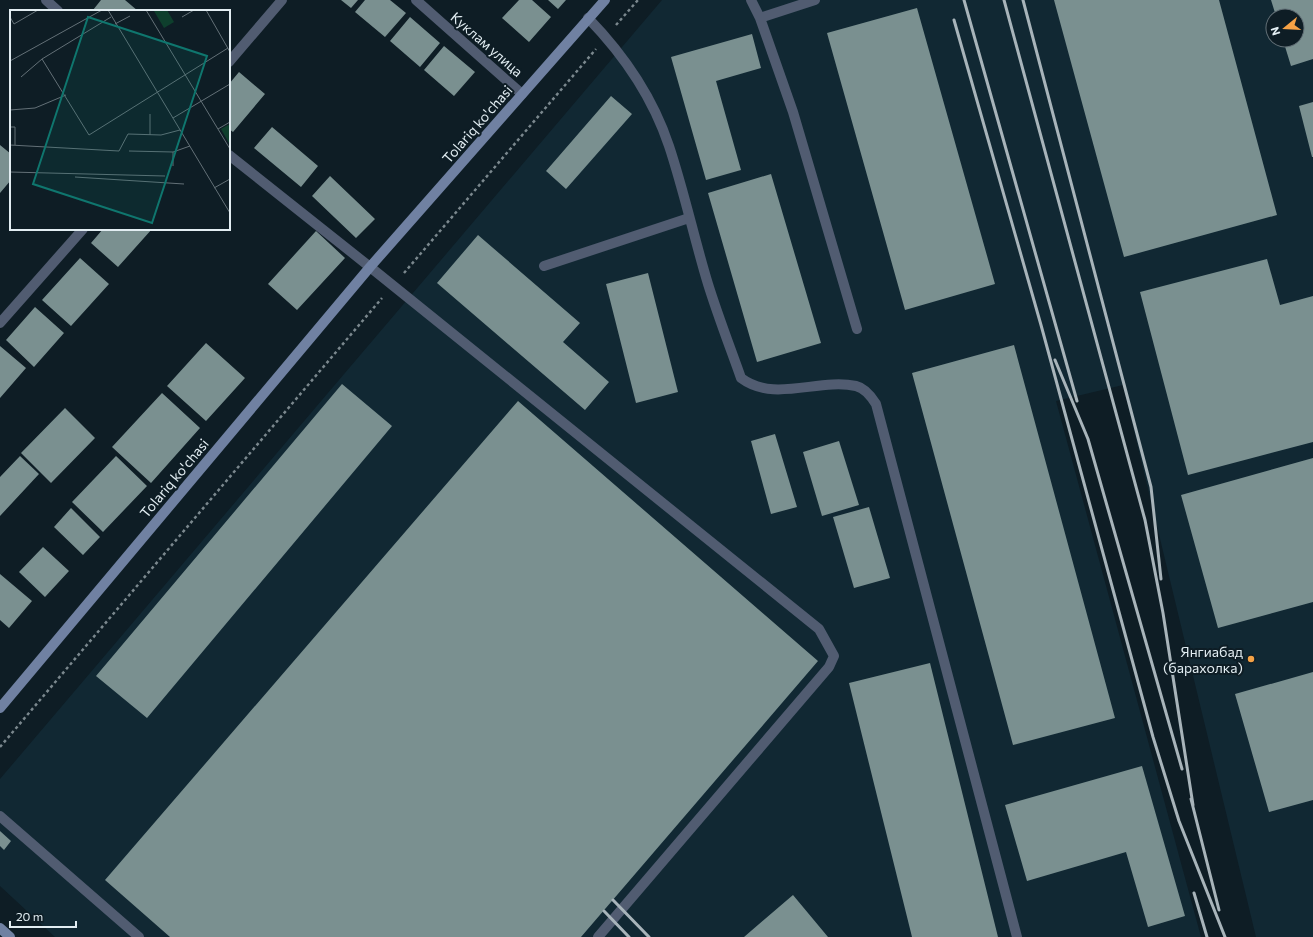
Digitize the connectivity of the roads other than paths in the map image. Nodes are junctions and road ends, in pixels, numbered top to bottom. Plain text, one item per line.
1 (46, 0) edge
2 (282, 0) edge
3 (416, 0) edge
4 (605, 0) edge
5 (751, 0) edge
6 (815, 0) edge
7 (57, 10) edge
8 (588, 18) junction
9 (760, 18) junction
10 (230, 61) edge
11 (522, 94) junction
12 (230, 156) edge
13 (690, 218) junction
14 (82, 230) edge
15 (544, 266) dead end
16 (370, 267) junction
17 (0, 323) edge
18 (857, 329) dead end
19 (0, 708) edge
20 (0, 816) edge
21 (0, 928) edge
22 (10, 937) edge
23 (138, 937) edge
24 (598, 937) edge
25 (1017, 937) edge

1 - 7 street
2 - 10 street
3 - 11 street, Куклам улица
4 - 8 street, Tolariq ko'chasi
5 - 9 street
6 - 9 street
8 - 11 street, Tolariq ko'chasi
8 - 13 street
9 - 18 street
11 - 16 street, Tolariq ko'chasi
12 - 16 street
13 - 15 street
13 - 25 street
14 - 17 street
16 - 19 street, Tolariq ko'chasi
16 - 24 street
20 - 23 street
21 - 22 street

